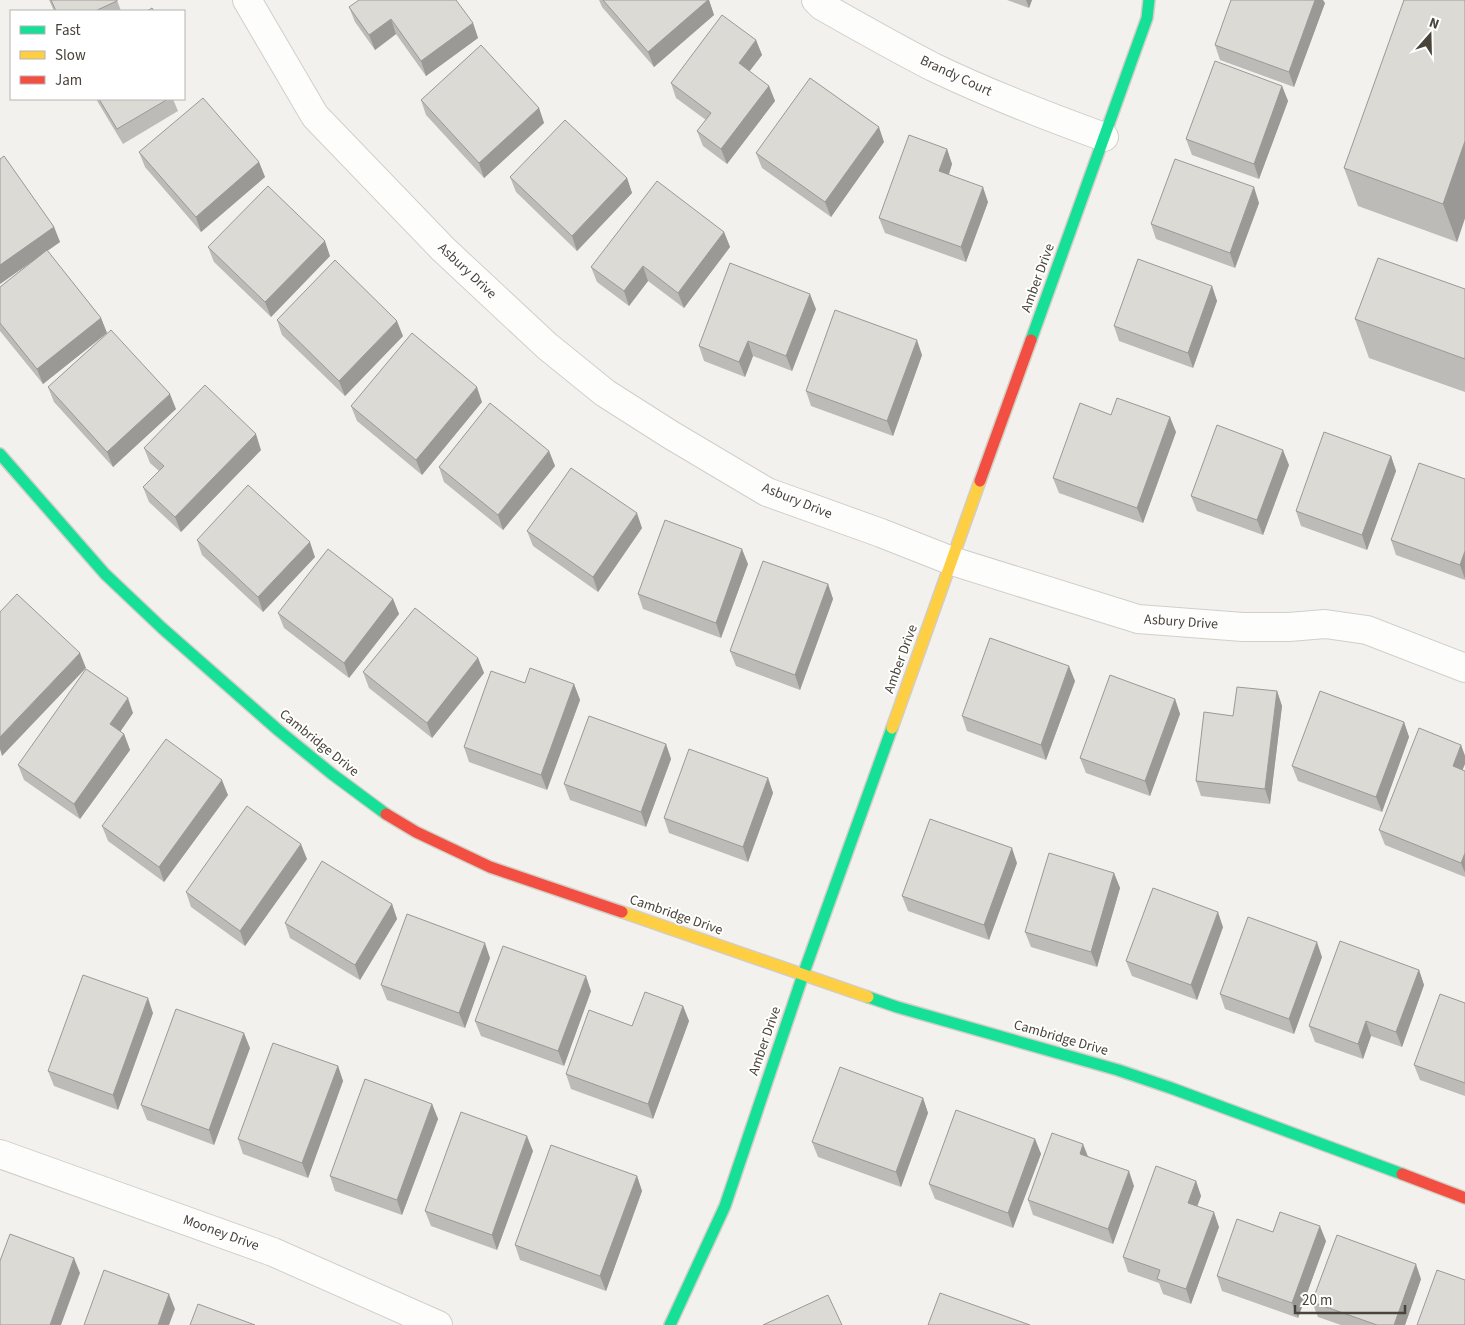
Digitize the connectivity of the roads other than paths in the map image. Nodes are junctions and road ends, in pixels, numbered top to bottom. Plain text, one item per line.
1 (247, 0) edge
2 (816, 0) edge
3 (1149, 0) edge
4 (1104, 138) junction
5 (0, 454) edge
6 (952, 561) junction
7 (1465, 668) edge
8 (803, 975) junction
9 (0, 1154) edge
10 (1465, 1198) edge
11 (438, 1325) edge
12 (670, 1325) edge

1 - 6 street, Asbury Drive
2 - 4 street, Brandy Court
3 - 4 street, Amber Drive
4 - 6 street, Amber Drive
5 - 8 street, Cambridge Drive
6 - 7 street, Asbury Drive
6 - 8 street, Amber Drive
8 - 10 street, Cambridge Drive
8 - 12 street, Amber Drive
9 - 11 street, Mooney Drive

